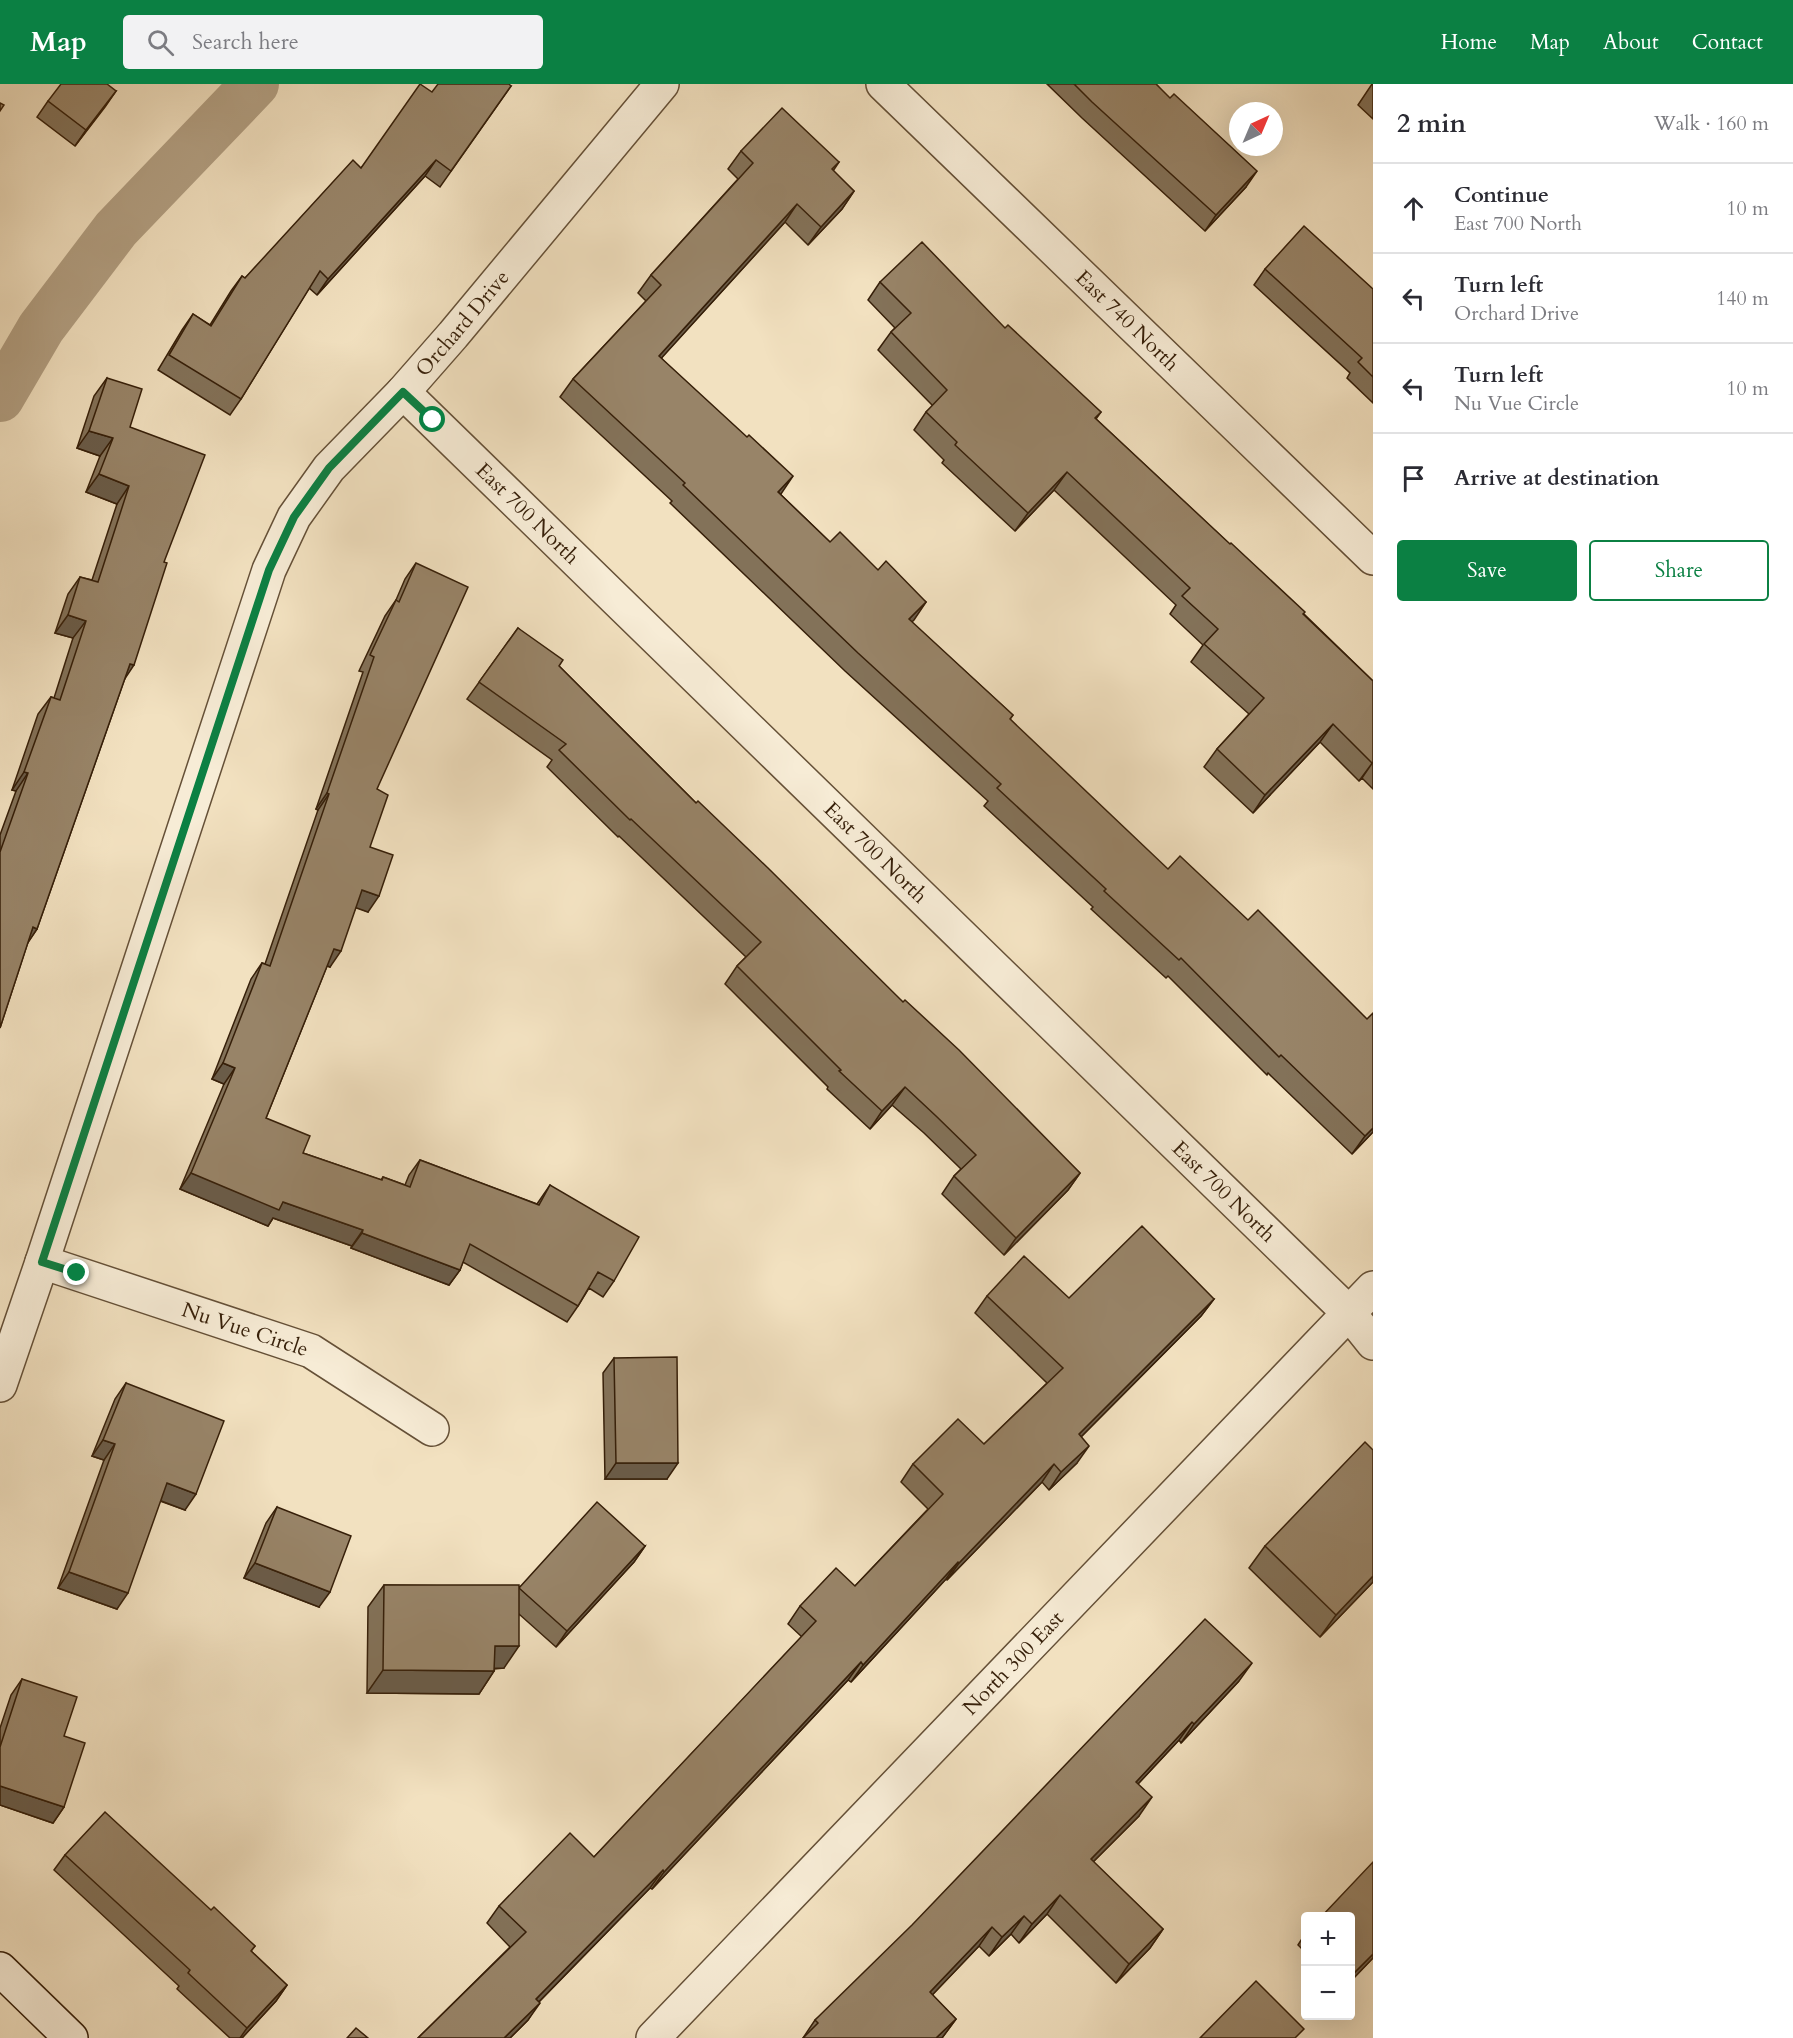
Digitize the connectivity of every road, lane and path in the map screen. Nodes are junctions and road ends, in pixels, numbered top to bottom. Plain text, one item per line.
1 (662, 84) edge
2 (883, 84) edge
3 (403, 392) junction
4 (1373, 558) edge
5 (42, 1262) junction
6 (1373, 1288) edge
7 (1349, 1313) junction
8 (1373, 1342) edge
9 (0, 1385) edge
10 (432, 1429) dead end
11 (0, 1969) edge
12 (71, 2038) edge
13 (653, 2038) edge

1 - 3 street, Orchard Drive
2 - 4 street, East 740 North
3 - 5 street, Orchard Drive
3 - 7 street, East 700 North
5 - 9 street, Orchard Drive
5 - 10 street, Nu Vue Circle
6 - 7 street, North 300 East
7 - 8 street, East 700 North
7 - 13 street, North 300 East
11 - 12 street

